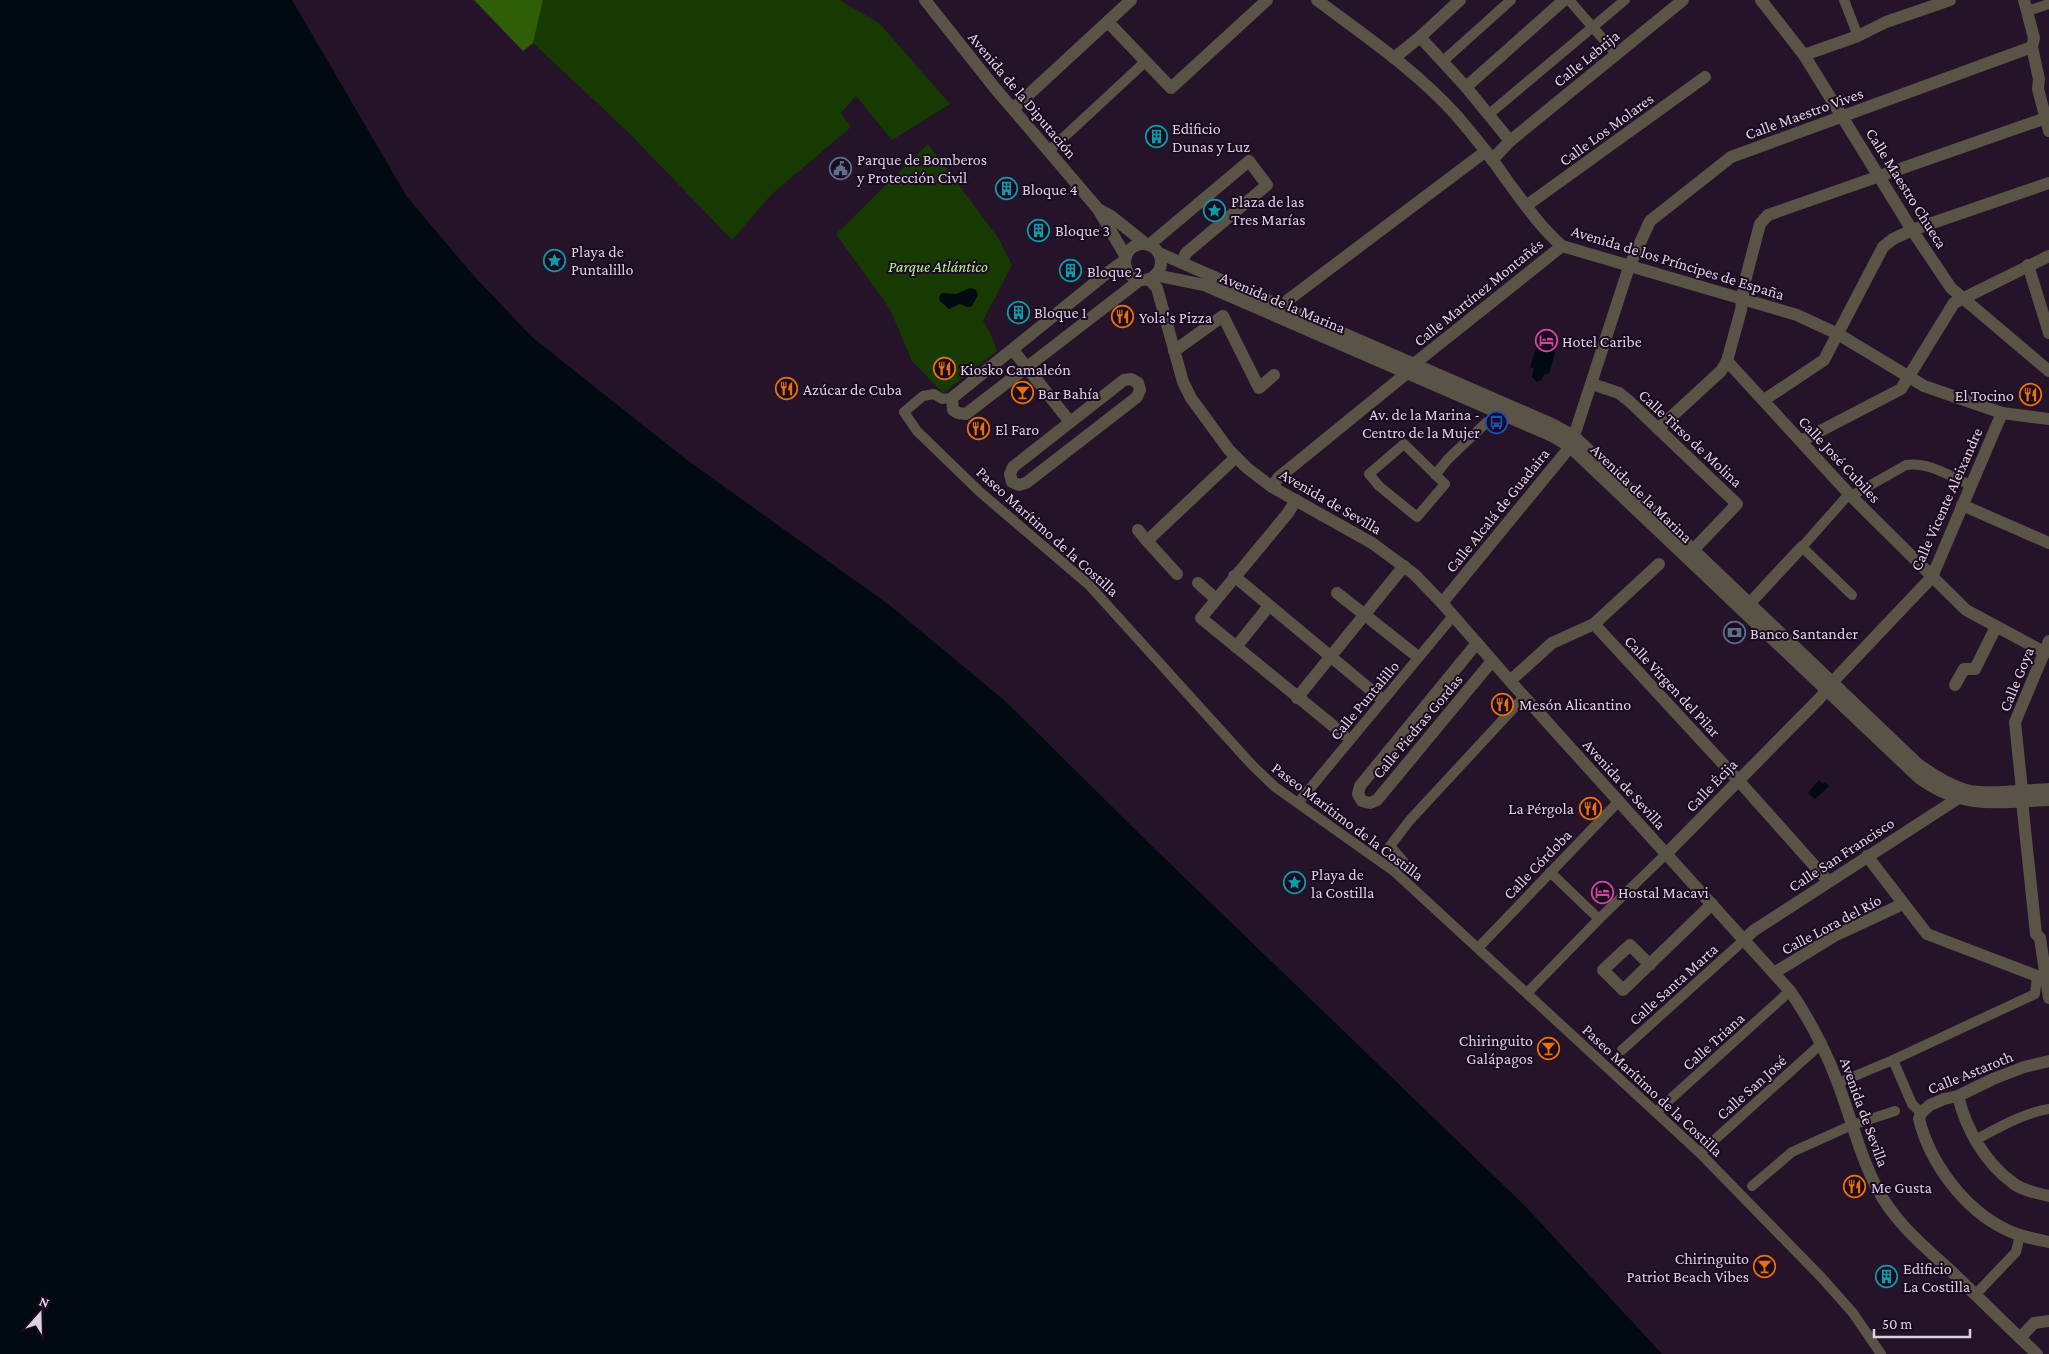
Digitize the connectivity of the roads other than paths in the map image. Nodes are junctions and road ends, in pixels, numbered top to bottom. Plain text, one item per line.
1 (925, 0) edge
2 (1131, 0) edge
3 (1267, 0) edge
4 (1317, 0) edge
5 (1460, 0) edge
6 (1511, 0) edge
7 (1564, 0) edge
8 (1569, 0) edge
9 (1625, 0) edge
10 (1683, 0) edge
11 (1761, 0) edge
12 (1844, 0) edge
13 (1950, 0) edge
14 (2049, 4) edge
15 (2025, 5) edge
16 (1108, 22) junction
17 (1593, 28) junction
18 (1858, 36) junction
19 (1420, 37) junction
20 (2032, 47) junction
21 (1617, 55) junction
22 (1804, 56) junction
23 (1394, 58) junction
24 (1146, 61) junction
25 (1442, 62) junction
26 (1705, 77) dead end
27 (2044, 78) edge
28 (1466, 87) junction
29 (1014, 108) junction
30 (1488, 115) junction
31 (1843, 115) junction
32 (2046, 118) junction
33 (2049, 131) edge
34 (1510, 141) junction
35 (1049, 151) junction
36 (1489, 156) junction
37 (1879, 175) junction
38 (2049, 183) edge
39 (1526, 206) junction
40 (1098, 209) junction
41 (1912, 230) junction
42 (1562, 246) junction
43 (1151, 247) junction
44 (2049, 256) edge
45 (1125, 259) junction
46 (1182, 262) junction
47 (2028, 265) junction
48 (1629, 267) junction
49 (1148, 278) junction
50 (1962, 297) junction
51 (1741, 300) junction
52 (1285, 308) junction
53 (2049, 332) edge
54 (1838, 334) junction
55 (1013, 350) junction
56 (1174, 351) junction
57 (1727, 361) junction
58 (1027, 368) junction
59 (1411, 369) junction
60 (2049, 371) edge
61 (1274, 375) dead end
62 (1909, 379) junction
63 (1592, 384) junction
64 (952, 398) junction
65 (1764, 400) junction
66 (2002, 413) junction
67 (2049, 419) edge
68 (1070, 422) junction
69 (1486, 422) dead end
70 (1658, 429) junction
71 (1801, 440) junction
72 (1572, 442) junction
73 (1236, 457) junction
74 (1435, 474) junction
75 (1970, 485) junction
76 (1272, 487) junction
77 (1850, 495) junction
78 (1296, 500) junction
79 (1962, 505) junction
80 (1138, 530) dead end
81 (1147, 541) junction
82 (2049, 543) edge
83 (1802, 546) junction
84 (1693, 550) junction
85 (1658, 564) dead end
86 (1404, 566) junction
87 (1176, 574) dead end
88 (1234, 576) junction
89 (1932, 577) junction
90 (1198, 583) dead end
91 (1337, 593) dead end
92 (1852, 595) dead end
93 (1216, 599) junction
94 (1442, 603) junction
95 (1749, 604) junction
96 (1269, 606) junction
97 (1364, 615) junction
98 (1453, 616) junction
99 (1594, 624) junction
100 (1996, 627) junction
101 (1477, 643) junction
102 (1236, 647) junction
103 (2047, 648) edge
104 (1413, 653) dead end
105 (1331, 657) junction
106 (1492, 661) junction
107 (1510, 681) junction
108 (1955, 685) dead end
109 (1830, 687) junction
110 (1378, 696) dead end
111 (1524, 697) junction
112 (1297, 698) junction
113 (1343, 734) dead end
114 (1738, 780) junction
115 (2049, 789) edge
116 (2022, 796) junction
117 (1957, 799) junction
118 (2049, 800) edge
119 (1618, 801) junction
120 (1298, 803) junction
121 (1666, 854) junction
122 (1867, 856) junction
123 (1395, 872) junction
124 (1550, 872) junction
125 (1828, 881) junction
126 (1712, 904) junction
127 (1903, 904) junction
128 (1599, 920) junction
129 (2044, 936) edge
130 (1744, 940) junction
131 (1478, 948) junction
132 (1650, 965) dead end
133 (1774, 973) junction
134 (2041, 976) junction
135 (1790, 991) junction
136 (1528, 993) junction
137 (2049, 996) edge
138 (1822, 1043) junction
139 (1622, 1050) dead end
140 (1892, 1060) junction
141 (2049, 1061) edge
142 (1838, 1083) junction
143 (1958, 1096) junction
144 (2049, 1109) edge
145 (1895, 1111) dead end
146 (1656, 1112) junction
147 (1921, 1113) junction
148 (1852, 1125) junction
149 (1975, 1140) junction
150 (1700, 1153) junction
151 (1752, 1186) dead end
152 (2049, 1196) edge
153 (2020, 1235) junction
154 (2049, 1242) edge
155 (1976, 1294) junction
156 (2049, 1321) edge
157 (2020, 1338) junction
158 (1881, 1354) edge
159 (2037, 1354) edge

1 - 29 street, Avenida de la Diputación
2 - 16 street
3 - 24 street
4 - 23 street, Avenida de los Príncipes de España
5 - 19 street
6 - 25 street
7 - 28 street
8 - 17 street
9 - 17 street
10 - 21 street, Calle Lebrija
11 - 22 street, Calle Maestro Chueca
12 - 18 street
13 - 18 street
14 - 15 street
15 - 20 street
16 - 24 street
16 - 29 street
17 - 21 street
17 - 30 street
18 - 22 street
19 - 23 street
19 - 25 street
20 - 27 street
20 - 31 street, Calle Maestro Vives
21 - 34 street, Calle Lebrija
22 - 31 street, Calle Maestro Chueca
23 - 36 street, Avenida de los Príncipes de España
24 - 35 street
25 - 28 street
26 - 39 street, Calle Los Molares
27 - 32 street
28 - 30 street
29 - 35 street, Avenida de la Diputación
30 - 34 street
31 - 37 street, Calle Maestro Chueca
31 - 48 street, Calle Maestro Vives
32 - 33 street
32 - 37 street
34 - 36 street, Calle Lebrija
35 - 40 street, Avenida de la Diputación
36 - 39 street, Avenida de los Príncipes de España
36 - 52 street, Calle Lebrija
37 - 41 street, Calle Maestro Chueca
37 - 51 street
38 - 41 street
39 - 42 street, Avenida de los Príncipes de España
40 - 43 street, Avenida de la Diputación
40 - 45 street, Avenida de la Diputación
41 - 50 street, Calle Maestro Chueca
41 - 54 street
42 - 48 street, Avenida de los Príncipes de España
42 - 59 street, Calle Martínez Montañés
43 - 45 street
43 - 46 street, Avenida de la Marina
43 - 46 street
43 - 49 street
44 - 47 street
45 - 49 street
45 - 55 street
46 - 52 street, Avenida de la Marina
47 - 50 street
47 - 53 street
48 - 51 street, Avenida de los Príncipes de España
48 - 63 street, Calle Maestro Vives
49 - 56 street, Avenida de Sevilla
49 - 58 street
49 - 59 street, Avenida de la Marina
50 - 60 street, Calle Maestro Chueca
50 - 62 street
51 - 54 street, Avenida de los Príncipes de España
51 - 57 street
52 - 59 street, Avenida de la Marina
54 - 62 street, Avenida de los Príncipes de España
54 - 65 street
55 - 58 street
55 - 64 street
56 - 61 street
56 - 73 street, Avenida de Sevilla
57 - 65 street, Calle José Cubiles
57 - 70 street
58 - 64 street
58 - 68 street
59 - 72 street, Avenida de la Marina
59 - 76 street, Calle Martínez Montañés
62 - 66 street, Avenida de los Príncipes de España
62 - 71 street
63 - 70 street, Calle Tirso de Molina
63 - 72 street, Calle Maestro Vives
64 - 120 street, Paseo Marítimo de la Costilla
65 - 71 street, Calle José Cubiles
66 - 67 street, Avenida de los Príncipes de España
66 - 75 street, Calle Vicente Aleixandre
68 - 68 street
69 - 74 street
70 - 84 street, Calle Tirso de Molina
71 - 77 street, Calle José Cubiles
72 - 84 street, Avenida de la Marina
72 - 94 street, Calle Alcalá de Guadaira
72 - 109 street, Avenida de la Marina
73 - 76 street, Avenida de Sevilla
73 - 81 street
74 - 74 street
75 - 77 street
75 - 79 street, Calle Vicente Aleixandre
76 - 78 street, Avenida de Sevilla
77 - 83 street
77 - 89 street, Calle José Cubiles
78 - 86 street, Avenida de Sevilla
78 - 88 street
79 - 82 street
79 - 89 street, Calle Vicente Aleixandre
80 - 81 street
81 - 87 street
83 - 92 street
83 - 95 street
84 - 95 street, Avenida de la Marina
85 - 99 street
86 - 94 street, Avenida de Sevilla
86 - 97 street
88 - 93 street
88 - 96 street
89 - 100 street, Calle José Cubiles
89 - 109 street, Calle Vicente Aleixandre
90 - 93 street
91 - 97 street
93 - 102 street
94 - 98 street, Avenida de Sevilla
95 - 109 street, Avenida de la Marina
96 - 102 street
96 - 105 street
97 - 104 street
97 - 105 street
98 - 101 street, Avenida de Sevilla
98 - 120 street, Calle Puntalillo
99 - 107 street
99 - 114 street, Calle Virgen del Pilar
100 - 103 street, Calle José Cubiles
100 - 108 street
101 - 106 street, Avenida de Sevilla
101 - 106 street, Calle Piedras Gordas
102 - 112 street
103 - 116 street, Calle Goya
105 - 110 street
105 - 112 street
106 - 107 street, Avenida de Sevilla
107 - 111 street, Avenida de Sevilla
109 - 114 street, Calle Écija
109 - 116 street, Avenida de la Marina
109 - 117 street, Avenida de la Marina
111 - 119 street, Avenida de Sevilla
111 - 123 street
112 - 113 street
114 - 121 street, Calle Écija
114 - 125 street, Calle Virgen del Pilar
115 - 116 street, Avenida de la Marina
116 - 117 street, Avenida de la Marina
116 - 118 street, Avenida de la Marina
116 - 129 street, Calle Goya
117 - 122 street, Calle San Francisco
119 - 121 street, Avenida de Sevilla
119 - 124 street, Calle Córdoba
120 - 123 street, Paseo Marítimo de la Costilla
121 - 126 street, Avenida de Sevilla
121 - 128 street, Calle Écija
122 - 125 street, Calle San Francisco
122 - 127 street
123 - 131 street, Paseo Marítimo de la Costilla
124 - 128 street
124 - 131 street, Calle Córdoba
125 - 130 street, Calle San Francisco
126 - 130 street, Avenida de Sevilla
126 - 132 street
127 - 133 street, Calle Lora del Río
127 - 134 street
128 - 136 street, Calle Écija
129 - 134 street, Calle Goya
130 - 133 street, Avenida de Sevilla
130 - 139 street, Calle Santa Marta
131 - 136 street, Paseo Marítimo de la Costilla
133 - 135 street, Avenida de Sevilla
134 - 137 street, Calle Goya
134 - 140 street
135 - 138 street, Avenida de Sevilla
135 - 146 street, Calle Triana
136 - 146 street, Paseo Marítimo de la Costilla
138 - 142 street, Avenida de Sevilla
138 - 150 street, Calle San José
140 - 142 street
140 - 147 street
141 - 143 street, Calle Astaroth
142 - 148 street, Avenida de Sevilla
143 - 147 street, Calle Astaroth
143 - 149 street
144 - 149 street
145 - 148 street
146 - 150 street, Paseo Marítimo de la Costilla
147 - 153 street, Calle Astaroth
148 - 151 street
148 - 155 street, Avenida de Sevilla
149 - 152 street
150 - 158 street, Paseo Marítimo de la Costilla
153 - 154 street, Calle Astaroth
153 - 155 street
155 - 157 street, Avenida de Sevilla
156 - 157 street
157 - 159 street, Avenida de Sevilla

